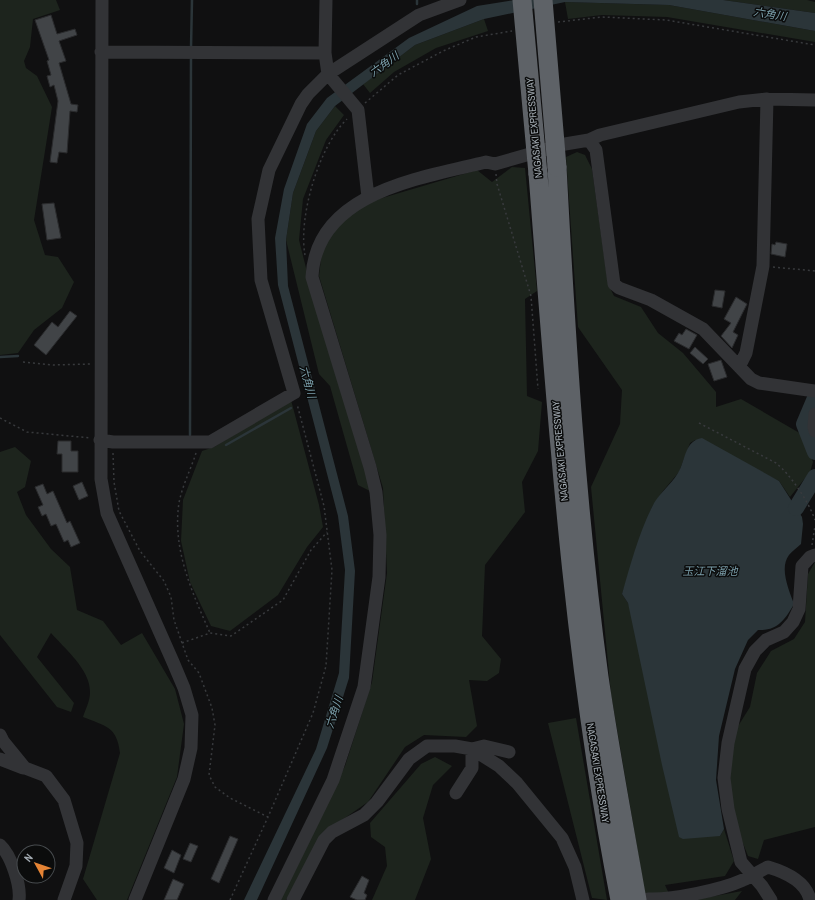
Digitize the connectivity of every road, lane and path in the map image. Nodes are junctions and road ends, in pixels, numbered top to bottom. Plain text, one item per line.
1 (102, 0) edge
2 (326, 0) edge
3 (460, 0) edge
4 (522, 0) edge
5 (543, 0) edge
6 (557, 22) dead end
7 (519, 30) dead end
8 (815, 45) edge
9 (101, 52) junction
10 (325, 53) junction
11 (328, 74) junction
12 (767, 99) junction
13 (815, 100) edge
14 (358, 110) junction
15 (589, 140) junction
16 (495, 164) junction
17 (368, 197) junction
18 (306, 256) dead end
19 (763, 266) junction
20 (815, 271) edge
21 (23, 362) dead end
22 (100, 364) junction
23 (740, 366) junction
24 (538, 389) dead end
25 (814, 390) edge
26 (294, 393) junction
27 (815, 414) edge
28 (0, 418) edge
29 (699, 423) dead end
30 (815, 431) edge
31 (100, 440) junction
32 (113, 442) junction
33 (199, 443) junction
34 (815, 520) edge
35 (815, 526) edge
36 (327, 532) junction
37 (812, 556) edge
38 (210, 633) junction
39 (182, 643) junction
40 (0, 735) edge
41 (472, 749) junction
42 (509, 752) dead end
43 (0, 759) edge
44 (25, 768) junction
45 (456, 793) dead end
46 (268, 818) junction
47 (0, 845) edge
48 (752, 876) junction
49 (19, 900) edge
50 (64, 900) edge
51 (135, 900) edge
52 (230, 900) edge
53 (274, 900) edge
54 (293, 900) edge
55 (583, 900) edge
56 (620, 900) edge
57 (652, 900) edge
58 (771, 900) edge
59 (810, 900) edge

1 - 9 street
2 - 10 street
3 - 11 street
4 - 56 highway, NAGASAKI EXPRESSWAY, bridge
5 - 57 highway, NAGASAKI EXPRESSWAY, bridge
6 - 8 path
7 - 14 path
9 - 10 street
9 - 22 street
10 - 11 street
11 - 14 street
11 - 26 street
12 - 13 street
12 - 15 street
12 - 19 street
14 - 17 street
14 - 18 path
15 - 16 street
15 - 23 street
16 - 17 street
16 - 24 path
17 - 53 street
19 - 20 path
19 - 23 street
21 - 22 path
22 - 31 street
23 - 25 street
26 - 33 street
26 - 36 path
27 - 30 street
28 - 31 path
29 - 34 path
31 - 32 street
31 - 51 street
32 - 33 street
32 - 39 path
33 - 38 path
35 - 37 path
36 - 38 path
36 - 46 path
37 - 48 street
38 - 39 path
39 - 46 path
40 - 44 street
41 - 42 street
41 - 45 street
41 - 54 street
41 - 55 street
43 - 44 street
44 - 50 street
46 - 52 path
47 - 49 street
48 - 57 street
48 - 58 street
48 - 59 street

